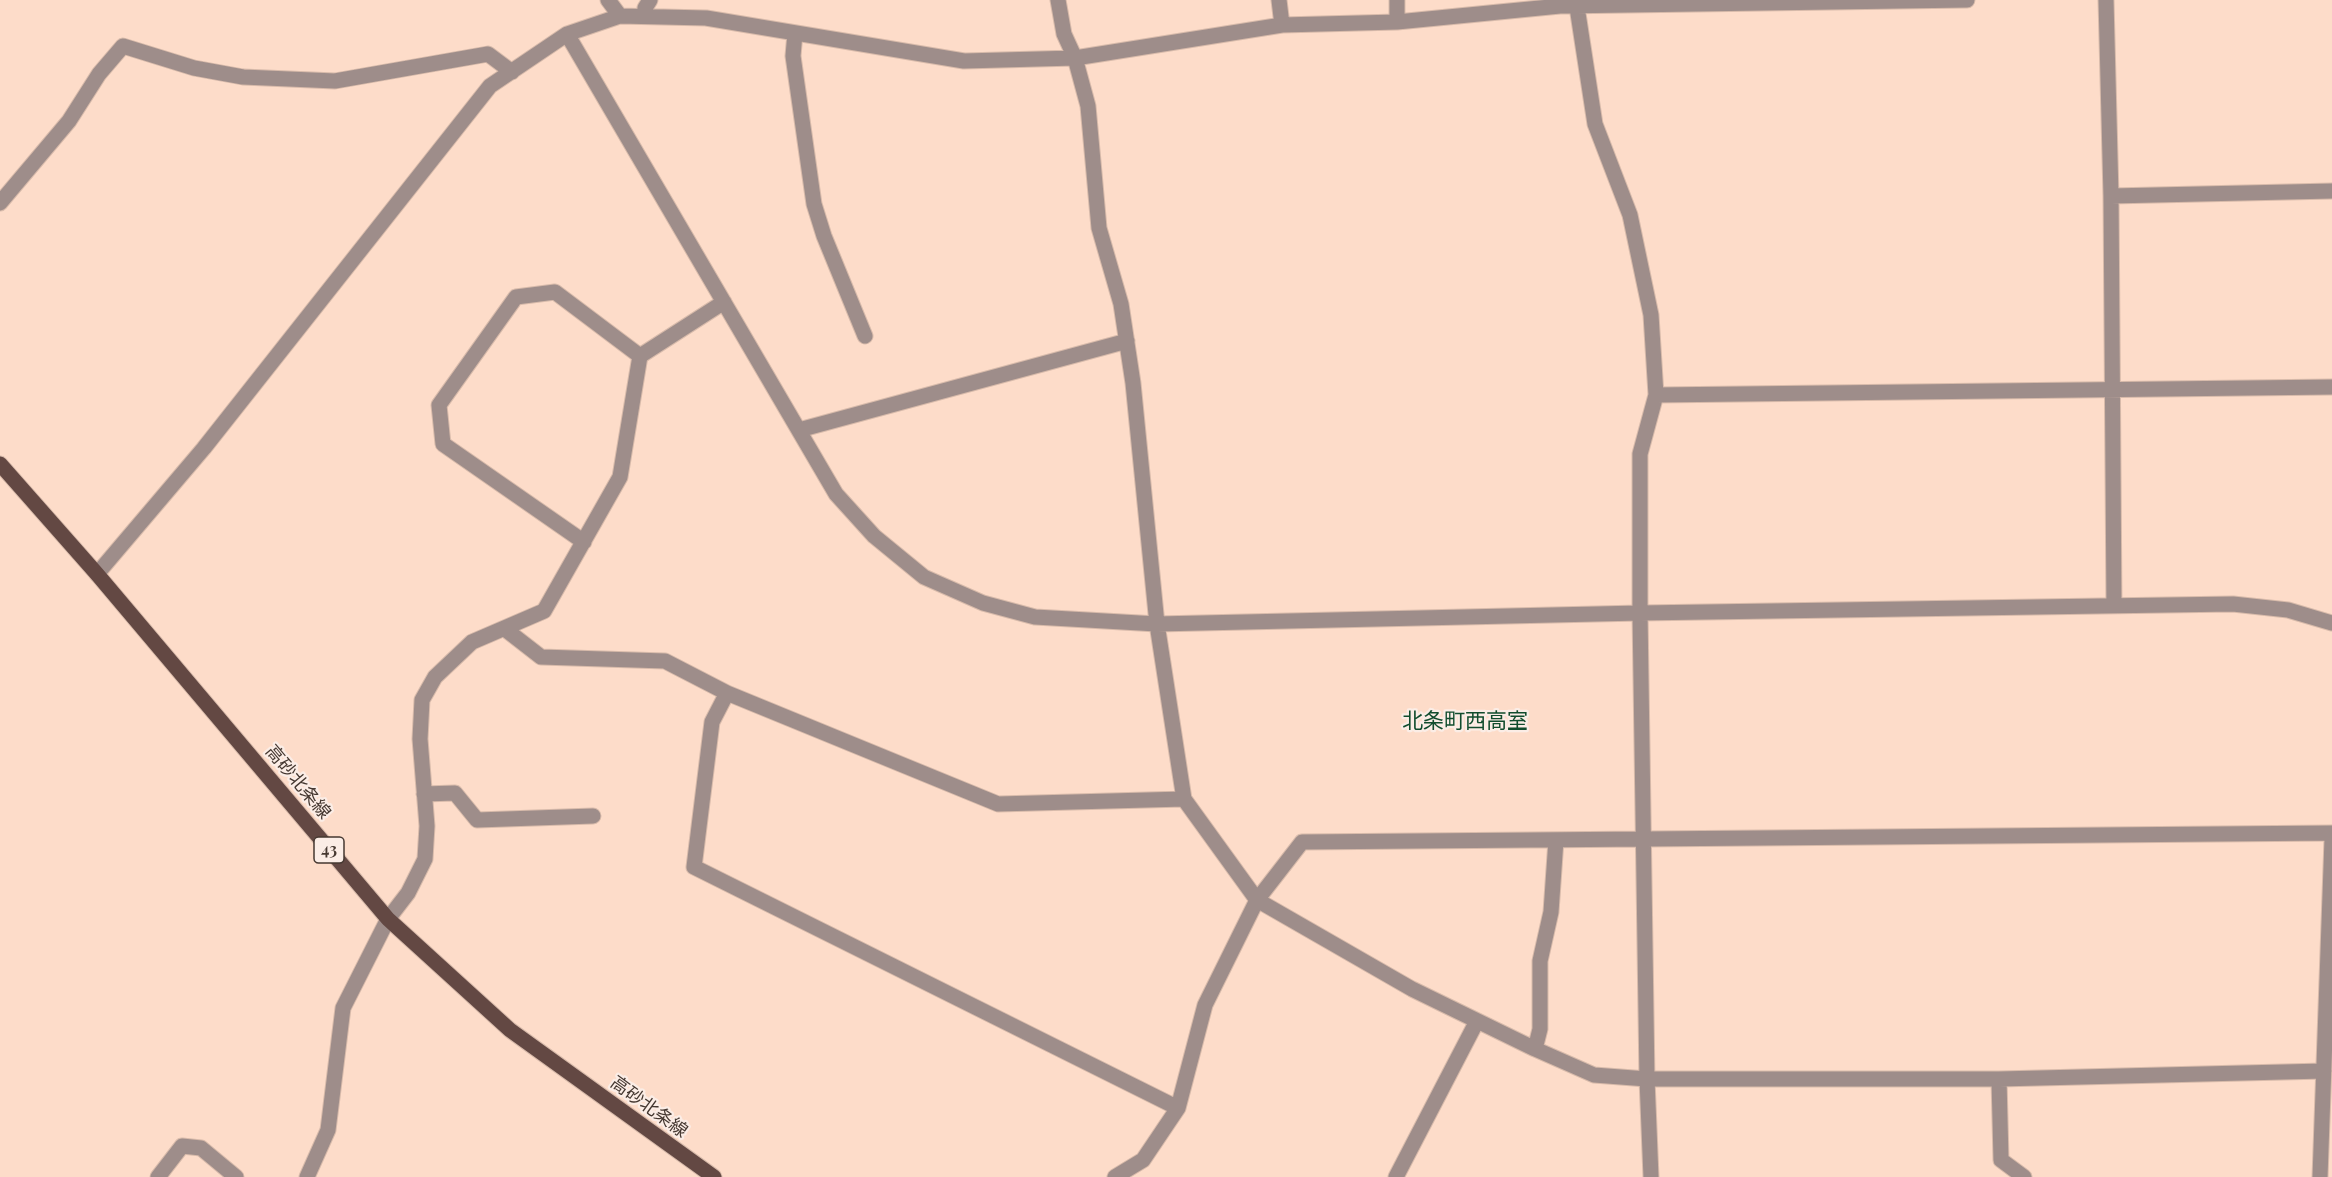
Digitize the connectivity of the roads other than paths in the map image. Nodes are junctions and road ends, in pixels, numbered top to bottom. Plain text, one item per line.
1 (608, 0) edge
2 (650, 0) edge
3 (1058, 0) edge
4 (1279, 0) edge
5 (1396, 0) edge
6 (1967, 0) edge
7 (2106, 0) edge
8 (1559, 3) edge
9 (1577, 7) junction
10 (620, 16) junction
11 (646, 16) junction
12 (1397, 22) junction
13 (1282, 25) junction
14 (795, 33) junction
15 (567, 34) junction
16 (1075, 58) junction
17 (512, 72) junction
18 (2332, 191) edge
19 (2111, 196) junction
20 (0, 202) edge
21 (724, 302) junction
22 (865, 336) dead end
23 (1127, 341) junction
24 (640, 356) junction
25 (2332, 387) edge
26 (2112, 391) junction
27 (1656, 395) junction
28 (799, 430) junction
29 (0, 464) edge
30 (584, 542) junction
31 (97, 574) junction
32 (2114, 606) junction
33 (1640, 613) junction
34 (2332, 623) edge
35 (1157, 624) junction
36 (505, 629) junction
37 (727, 693) junction
38 (424, 794) junction
39 (1184, 800) junction
40 (593, 816) dead end
41 (2332, 833) edge
42 (1644, 839) junction
43 (2332, 839) edge
44 (1556, 840) junction
45 (1257, 900) junction
46 (388, 919) junction
47 (1477, 1021) junction
48 (1535, 1049) junction
49 (2324, 1071) junction
50 (1647, 1079) junction
51 (1999, 1079) junction
52 (1178, 1108) junction
53 (1119, 1176) edge
54 (158, 1177) edge
55 (236, 1177) edge
56 (307, 1177) edge
57 (714, 1177) edge
58 (1396, 1177) edge
59 (1651, 1177) edge
60 (2024, 1177) edge
61 (2320, 1177) edge

1 - 10 street
2 - 11 street
3 - 16 street
4 - 13 street
5 - 12 street
6 - 9 street
7 - 19 street
8 - 9 street
8 - 12 street
9 - 27 street
10 - 11 street
10 - 15 street
11 - 14 street
12 - 13 street
13 - 16 street
14 - 16 street
14 - 22 street
15 - 17 street
15 - 21 street
16 - 23 street
17 - 20 street
17 - 31 street
18 - 19 street
19 - 26 street
21 - 24 street
21 - 28 street
23 - 28 street
23 - 35 street
24 - 30 street
24 - 30 street
25 - 26 street
26 - 27 street
26 - 32 street
27 - 33 street
28 - 35 street
29 - 31 main road, 高砂北条線 / 43
30 - 36 street
31 - 46 main road, 高砂北条線 / 43
32 - 33 street
32 - 34 street
33 - 35 street
33 - 42 street
35 - 39 street
36 - 37 street
36 - 38 street
37 - 39 street
37 - 52 street
38 - 40 street
38 - 46 street
39 - 45 street
41 - 42 street
42 - 44 street
42 - 50 street
43 - 49 street
44 - 45 street
44 - 48 street
45 - 47 street
45 - 52 street
46 - 56 street
46 - 57 main road, 高砂北条線 / 43
47 - 48 street
47 - 58 street
48 - 50 street
49 - 51 street
49 - 61 street
50 - 51 street
50 - 59 street
51 - 60 street
52 - 53 street
54 - 55 street

